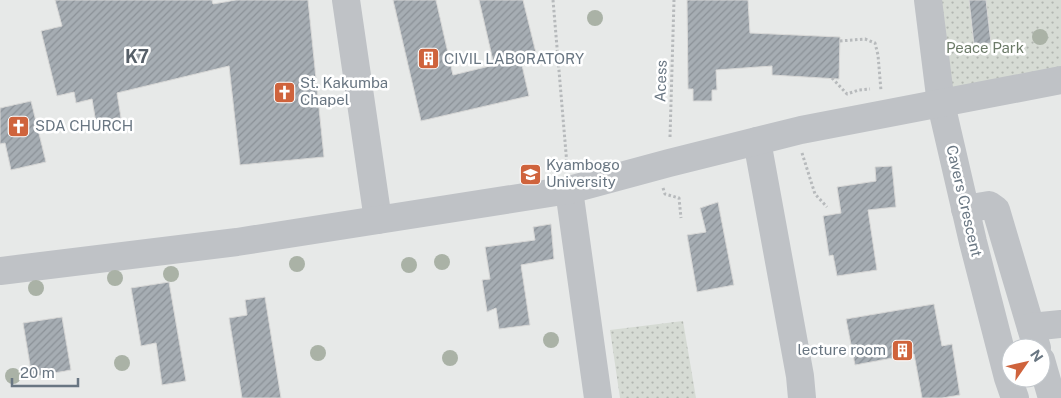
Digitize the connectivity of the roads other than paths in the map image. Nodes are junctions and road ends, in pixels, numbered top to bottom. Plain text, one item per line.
1 (346, 0) edge
2 (928, 0) edge
3 (1061, 80) edge
4 (941, 104) junction
5 (757, 141) junction
6 (569, 190) junction
7 (965, 209) junction
8 (378, 220) junction
9 (0, 271) edge
10 (1061, 324) edge
11 (1034, 337) edge
12 (598, 398) edge
13 (802, 398) edge
14 (1015, 398) edge

1 - 8 street
2 - 4 street, Cavers Crescent
3 - 4 street
4 - 5 street
4 - 7 street, Cavers Crescent
5 - 6 street
5 - 13 street
6 - 8 street
6 - 12 street
7 - 11 street
7 - 14 street, Cavers Crescent
8 - 9 street
10 - 11 street

